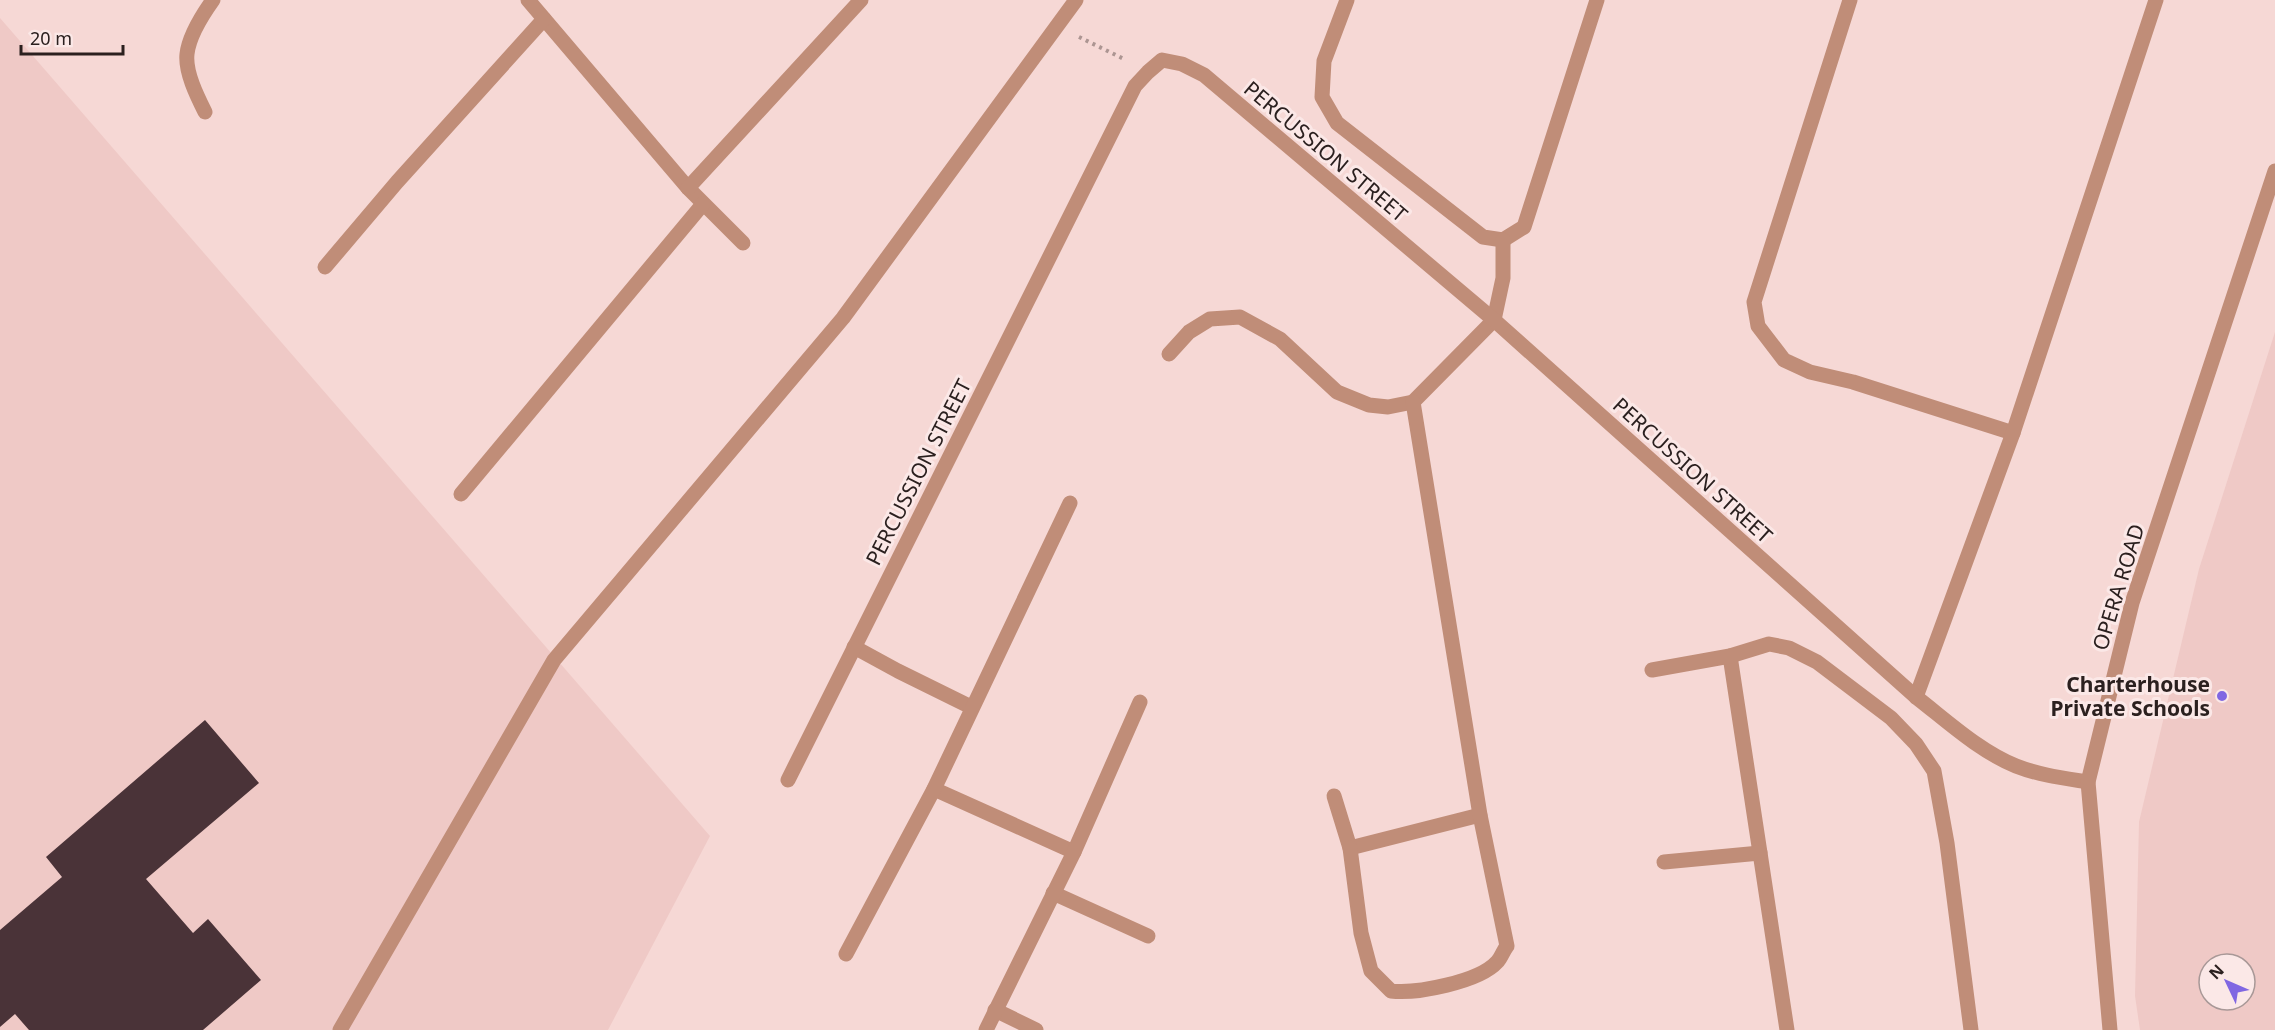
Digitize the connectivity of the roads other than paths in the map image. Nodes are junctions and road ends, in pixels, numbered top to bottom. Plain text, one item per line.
1 (213, 0) edge
2 (528, 0) edge
3 (861, 0) edge
4 (1076, 0) edge
5 (1347, 0) edge
6 (1597, 0) edge
7 (1850, 0) edge
8 (2156, 0) edge
9 (544, 19) junction
10 (205, 112) dead end
11 (2275, 171) edge
12 (688, 188) junction
13 (2270, 200) edge
14 (703, 204) junction
15 (1503, 240) junction
16 (743, 243) dead end
17 (325, 267) dead end
18 (1494, 320) junction
19 (1169, 354) dead end
20 (1413, 402) junction
21 (2013, 433) junction
22 (461, 494) dead end
23 (1070, 503) dead end
24 (854, 647) junction
25 (1730, 656) junction
26 (1652, 670) dead end
27 (1916, 698) junction
28 (1140, 702) dead end
29 (971, 707) junction
30 (788, 780) dead end
31 (2088, 782) junction
32 (934, 789) junction
33 (1334, 796) dead end
34 (1480, 815) junction
35 (1350, 848) junction
36 (1074, 852) junction
37 (1760, 853) junction
38 (1664, 862) dead end
39 (1053, 893) junction
40 (1148, 936) dead end
41 (846, 954) dead end
42 (995, 1010) junction
43 (340, 1030) edge
44 (986, 1030) edge
45 (1036, 1030) edge
46 (1787, 1030) edge
47 (1971, 1030) edge
48 (2110, 1030) edge

1 - 10 street
2 - 9 street
3 - 12 street
4 - 43 street
5 - 15 street
6 - 15 street
7 - 21 street
8 - 21 street
9 - 12 street
9 - 17 street
11 - 13 street, OPERA ROAD
12 - 14 street
13 - 31 street, OPERA ROAD
14 - 16 street
14 - 22 street
15 - 18 street
18 - 20 street
18 - 24 street, PERCUSSION STREET
18 - 27 street, PERCUSSION STREET
19 - 20 street
20 - 34 street
21 - 27 street
23 - 29 street
24 - 29 street
24 - 30 street, PERCUSSION STREET
25 - 26 street
25 - 37 street
25 - 47 street
27 - 31 street, PERCUSSION STREET
28 - 36 street
29 - 32 street
31 - 48 street, OPERA ROAD
32 - 36 street
32 - 41 street
33 - 35 street
34 - 35 street
34 - 35 street
36 - 39 street
37 - 38 street
37 - 46 street
39 - 40 street
39 - 42 street
42 - 44 street
42 - 45 street

